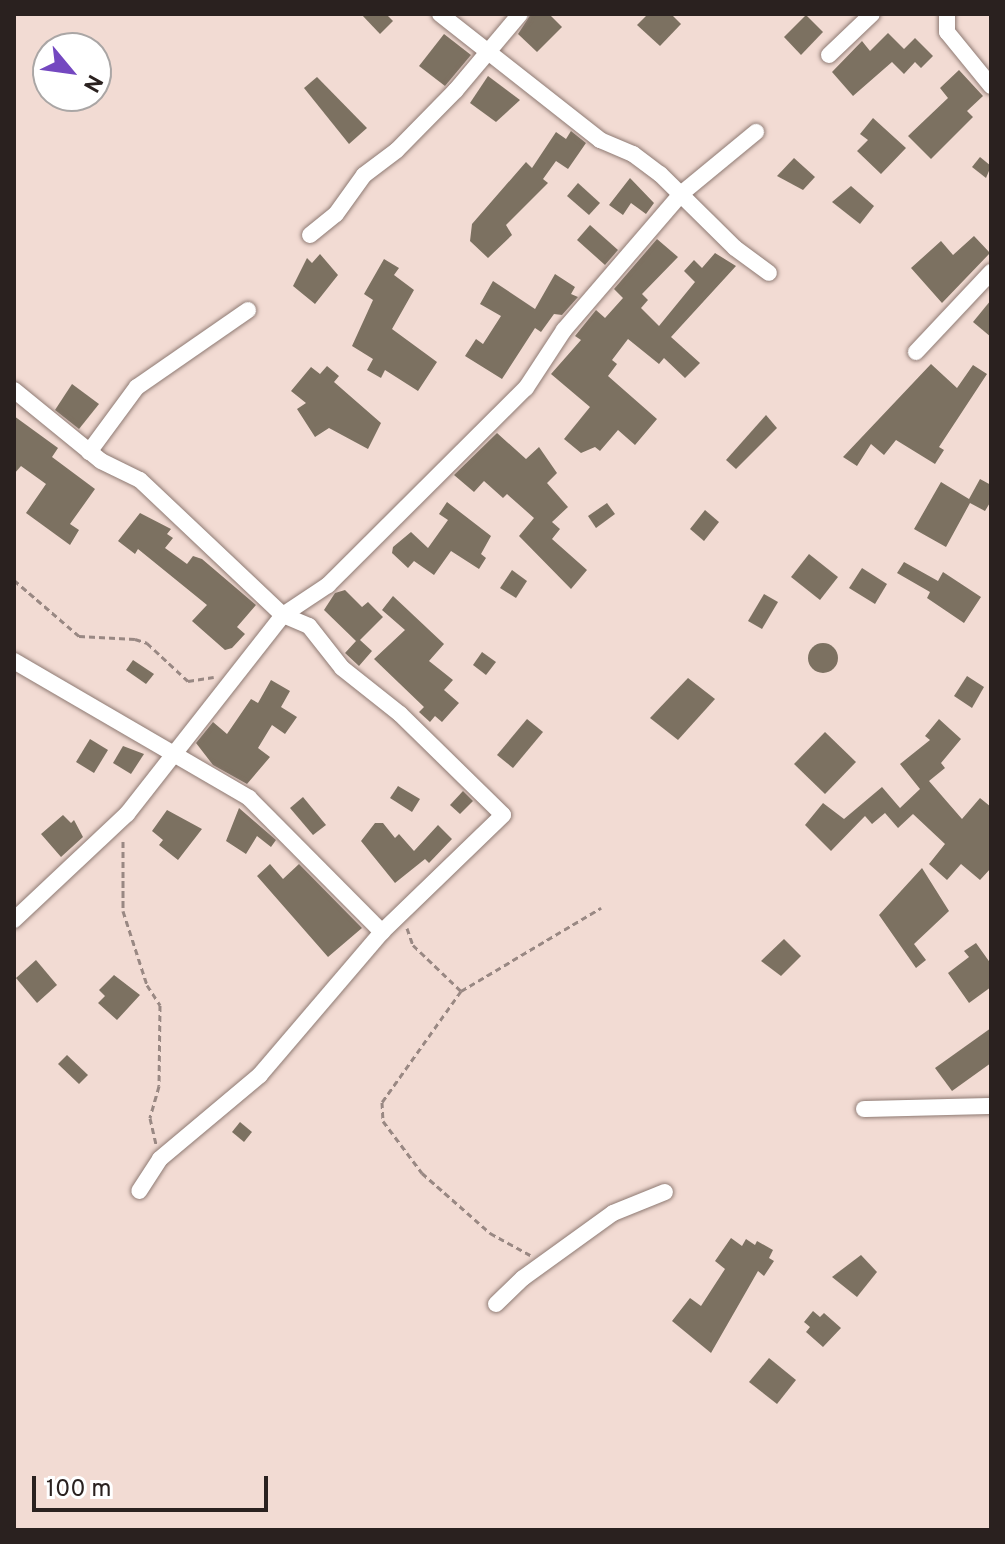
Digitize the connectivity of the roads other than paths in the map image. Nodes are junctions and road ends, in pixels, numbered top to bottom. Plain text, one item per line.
1 (440, 14) edge
2 (520, 14) edge
3 (872, 14) edge
4 (947, 14) edge
5 (486, 52) junction
6 (829, 55) dead end
7 (991, 86) edge
8 (756, 132) dead end
9 (682, 193) junction
10 (310, 235) dead end
11 (991, 272) edge
12 (769, 273) dead end
13 (248, 310) dead end
14 (916, 352) dead end
15 (14, 390) edge
16 (89, 452) junction
17 (283, 615) junction
18 (14, 661) edge
19 (177, 756) junction
20 (14, 920) edge
21 (382, 932) junction
22 (991, 1106) edge
23 (864, 1109) dead end
24 (139, 1191) dead end
25 (665, 1192) dead end
26 (496, 1304) dead end

1 - 5 street
2 - 5 street
3 - 6 street
4 - 7 street
5 - 9 street
5 - 10 street
8 - 9 street
9 - 12 street
9 - 17 street
11 - 14 street
13 - 16 street
15 - 16 street
16 - 17 street
17 - 19 street
17 - 21 street
18 - 19 street
19 - 20 street
19 - 21 street
21 - 24 street
22 - 23 street
25 - 26 street

